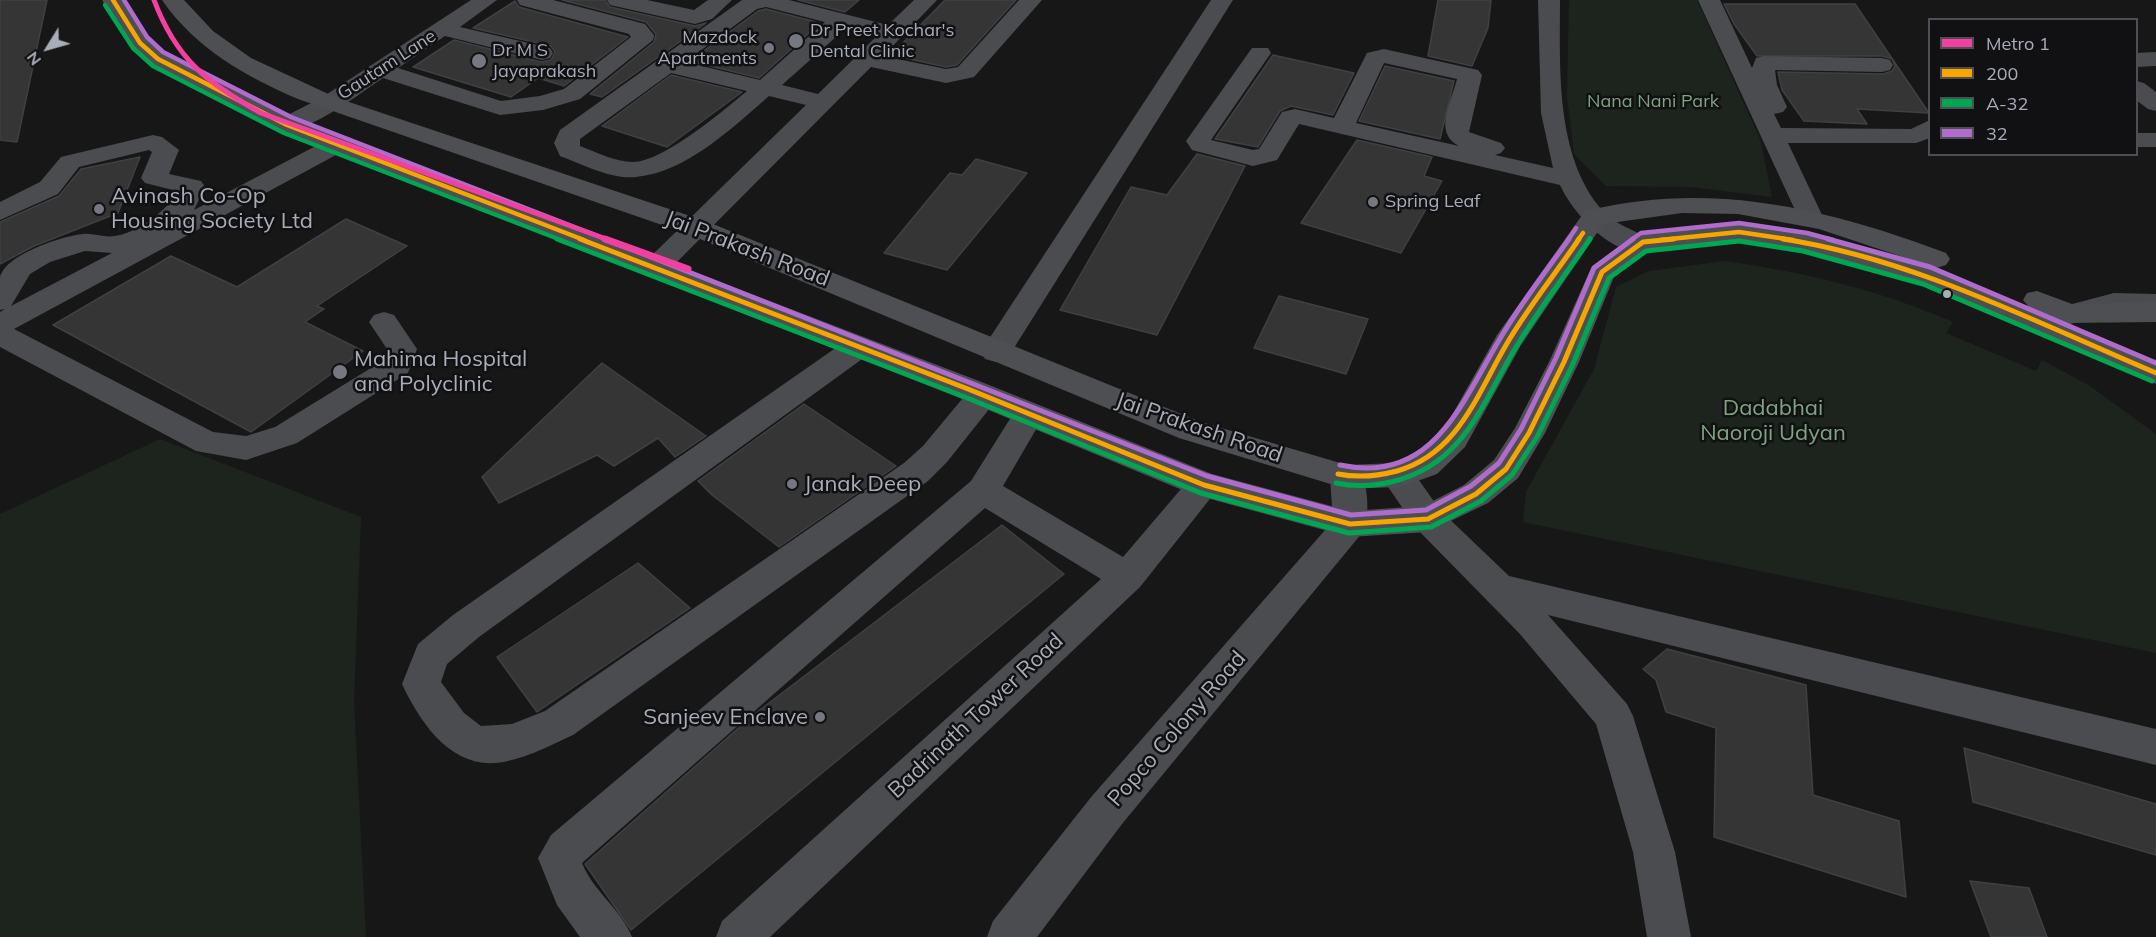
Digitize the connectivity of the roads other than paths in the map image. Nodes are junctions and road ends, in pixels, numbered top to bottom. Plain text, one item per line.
1 (113, 0) edge
2 (173, 0) edge
3 (486, 0) edge
4 (507, 0) edge
5 (528, 0) edge
6 (618, 0) edge
7 (721, 0) edge
8 (765, 0) edge
9 (926, 0) edge
10 (1031, 0) edge
11 (1222, 0) edge
12 (1549, 0) edge
13 (1708, 0) edge
14 (841, 20) junction
15 (448, 30) junction
16 (893, 33) junction
17 (1260, 52) dead end
18 (542, 53) dead end
19 (866, 59) junction
20 (2156, 59) edge
21 (2138, 60) edge
22 (667, 65) junction
23 (1882, 65) dead end
24 (391, 73) junction
25 (765, 88) junction
26 (2138, 90) edge
27 (822, 102) junction
28 (2156, 104) edge
29 (334, 105) junction
30 (1928, 125) edge
31 (287, 126) junction
32 (1342, 126) junction
33 (1780, 139) junction
34 (2138, 140) edge
35 (2156, 140) edge
36 (338, 144) junction
37 (1928, 148) edge
38 (591, 158) junction
39 (1566, 171) junction
40 (560, 181) junction
41 (0, 212) edge
42 (1594, 217) junction
43 (1810, 217) junction
44 (171, 227) junction
45 (698, 228) junction
46 (1640, 245) junction
47 (655, 268) junction
48 (0, 300) edge
49 (2156, 303) edge
50 (2156, 312) edge
51 (2058, 321) junction
52 (384, 322) dead end
53 (0, 324) edge
54 (0, 334) edge
55 (858, 347) junction
56 (996, 352) junction
57 (2156, 373) edge
58 (982, 395) junction
59 (1029, 414) junction
60 (1397, 475) junction
61 (1347, 477) junction
62 (1204, 485) junction
63 (983, 490) junction
64 (1428, 519) junction
65 (1350, 524) junction
66 (1127, 577) junction
67 (1494, 587) junction
68 (2156, 747) edge
69 (609, 937) edge
70 (738, 937) edge
71 (1009, 937) edge
72 (1669, 937) edge

1 - 31 main road, Jai Prakash Road
2 - 29 main road, Jai Prakash Road
3 - 15 street, Gautam Lane
4 - 15 street
5 - 24 street
6 - 7 street
8 - 14 street
8 - 22 street
9 - 16 street
10 - 19 street
11 - 56 street
12 - 39 street
13 - 33 street
14 - 16 street
14 - 25 street
15 - 18 street
15 - 24 street
15 - 29 street, Gautam Lane
16 - 19 street
17 - 32 street
19 - 27 street
20 - 21 street
22 - 25 street
22 - 38 street
23 - 33 street
24 - 29 street
25 - 27 street
25 - 38 street
26 - 28 street
27 - 45 street
29 - 31 street, Gautam Lane
29 - 40 main road, Jai Prakash Road
30 - 33 street
31 - 36 main road, Jai Prakash Road
32 - 39 street
32 - 39 street
33 - 37 street
33 - 43 street
34 - 35 street
36 - 44 street
36 - 47 main road, Jai Prakash Road
38 - 40 street
39 - 42 street
40 - 45 main road, Jai Prakash Road
41 - 44 street
42 - 43 main road, Jai Prakash Road
42 - 46 street
42 - 60 main road, Jai Prakash Road
43 - 51 main road, Jai Prakash Road
44 - 48 street
44 - 53 street
45 - 47 street
45 - 56 main road, Jai Prakash Road
46 - 51 main road, Jai Prakash Road
46 - 64 main road, Jai Prakash Road
47 - 55 main road, Jai Prakash Road
49 - 51 street
50 - 51 main road, Jai Prakash Road
51 - 57 main road, Jai Prakash Road
52 - 54 street
55 - 58 main road, Jai Prakash Road
55 - 58 street
56 - 61 main road, Jai Prakash Road
58 - 59 main road, Jai Prakash Road
59 - 62 main road, Jai Prakash Road
59 - 63 street
60 - 61 main road, Jai Prakash Road
60 - 64 street
61 - 65 street
62 - 65 main road, Jai Prakash Road
62 - 66 street, Badrinath Tower Road
63 - 66 street
63 - 69 street
64 - 65 main road, Jai Prakash Road
64 - 67 street
65 - 71 street, Popco Colony Road
66 - 70 street, Badrinath Tower Road
67 - 68 street
67 - 72 street

